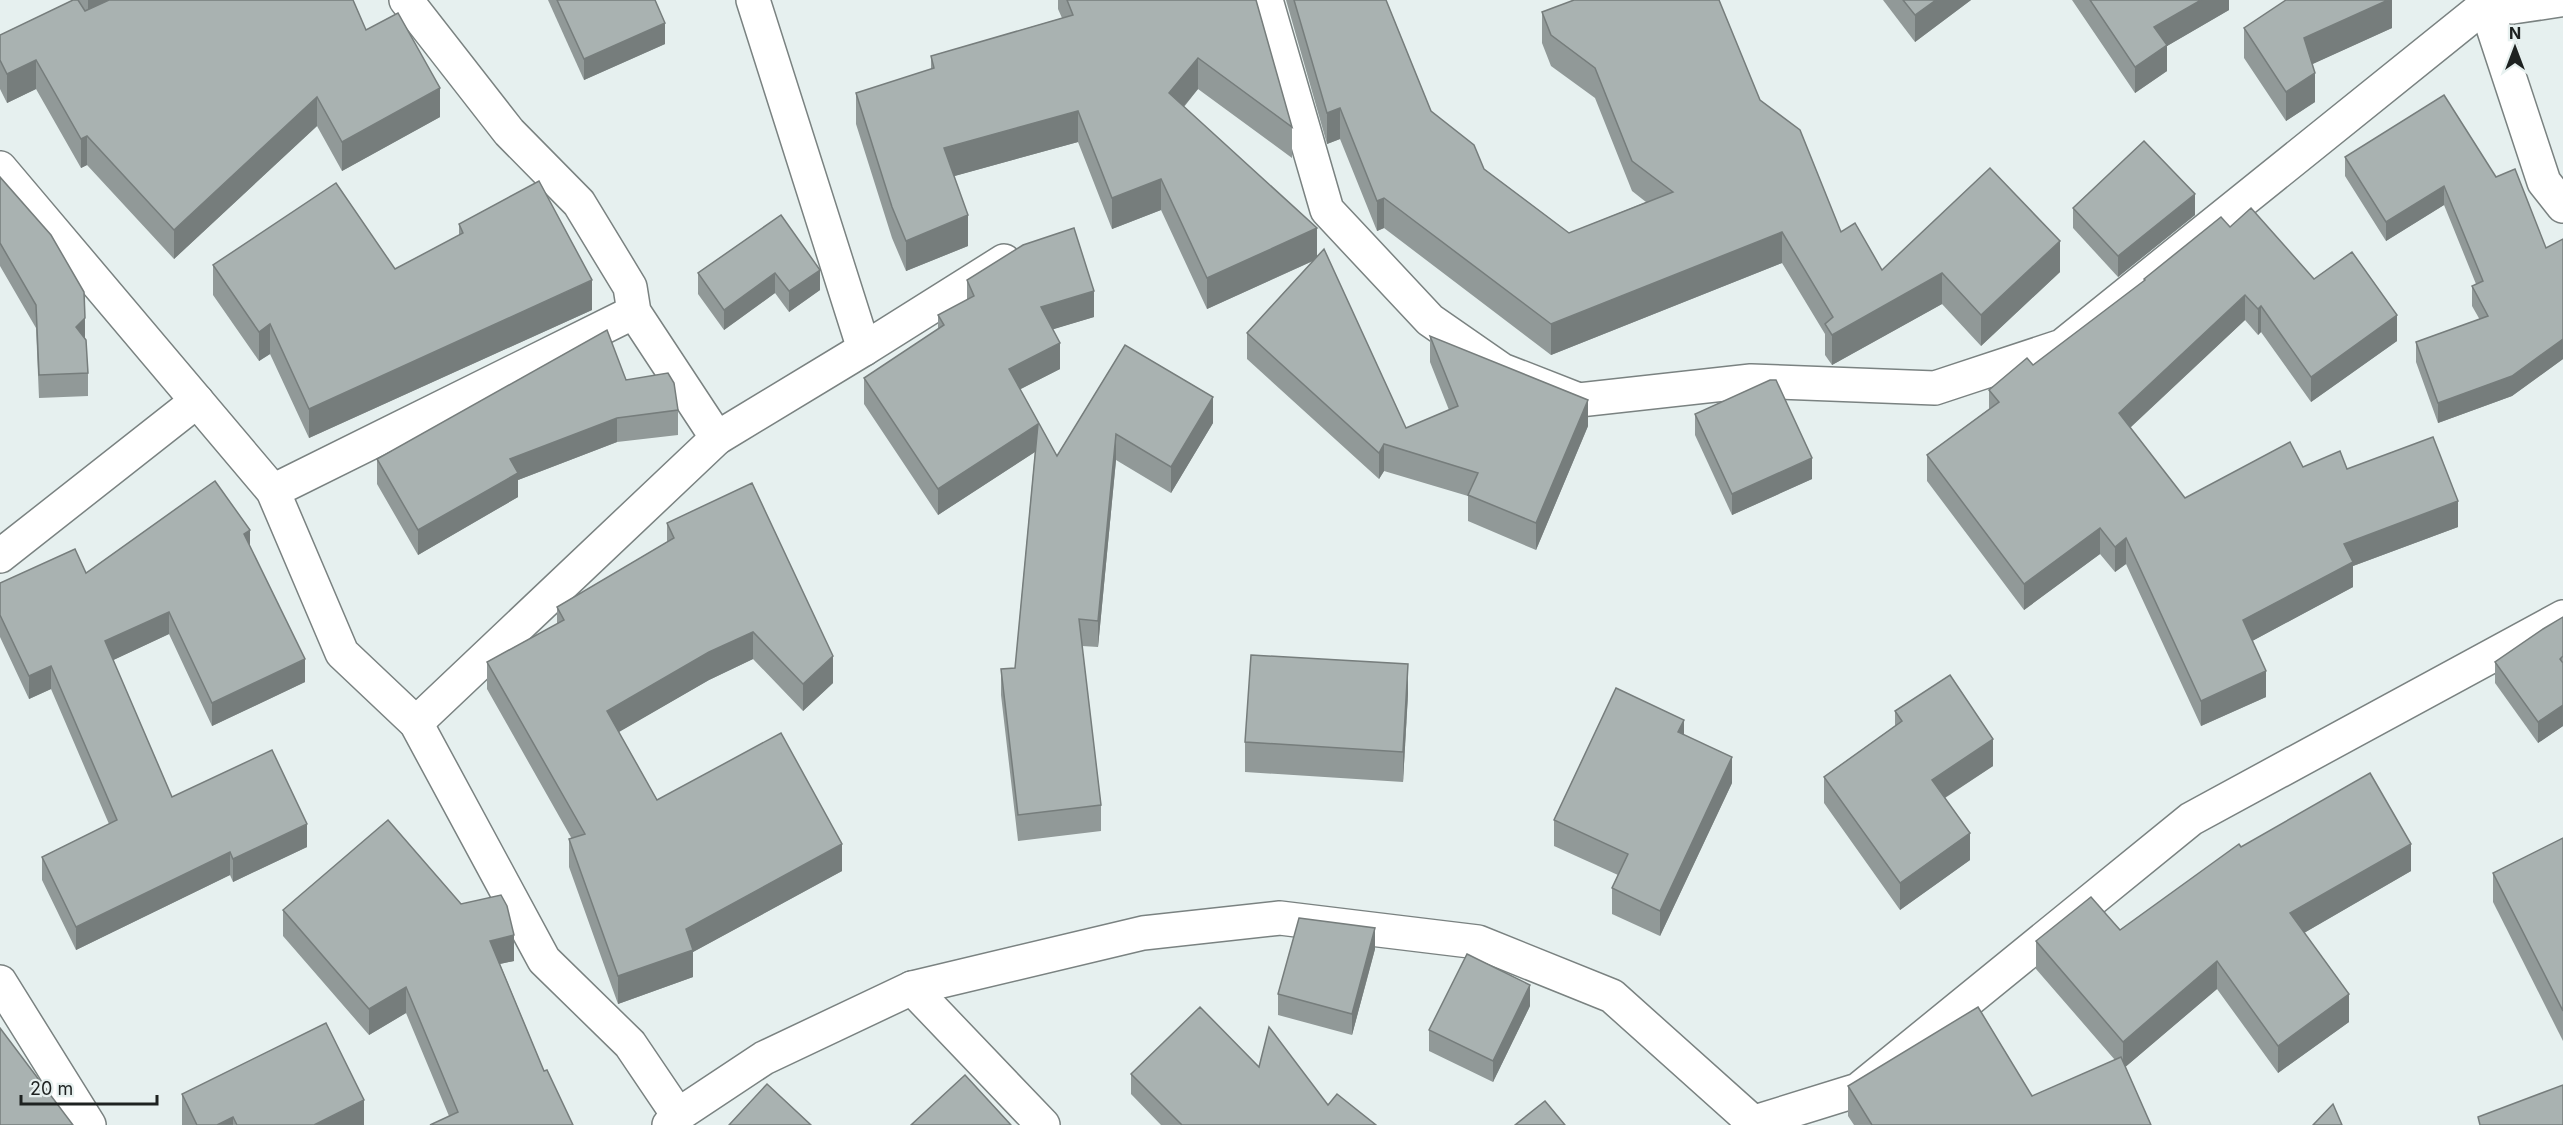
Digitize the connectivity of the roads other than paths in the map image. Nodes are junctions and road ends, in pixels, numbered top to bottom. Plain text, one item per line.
1 (406, 0) edge
2 (753, 0) edge
3 (1266, 0) edge
4 (2560, 0) edge
5 (2486, 2) edge
6 (0, 168) edge
7 (2563, 206) edge
8 (1025, 247) edge
9 (634, 312) junction
10 (864, 349) junction
11 (197, 401) junction
12 (717, 438) junction
13 (273, 491) junction
14 (0, 556) edge
15 (2563, 617) edge
16 (416, 723) junction
17 (0, 982) edge
18 (912, 988) junction
19 (674, 1120) edge
20 (1756, 1124) edge
21 (89, 1125) edge
22 (1043, 1125) edge

1 - 9 street
2 - 10 street
3 - 5 street
4 - 5 street
5 - 7 street
6 - 11 street
8 - 10 street
9 - 12 street
9 - 13 street
10 - 12 street
11 - 13 street
11 - 14 street
12 - 16 street
13 - 16 street
15 - 20 street
16 - 19 street
17 - 21 street
18 - 19 street
18 - 20 street
18 - 22 street

